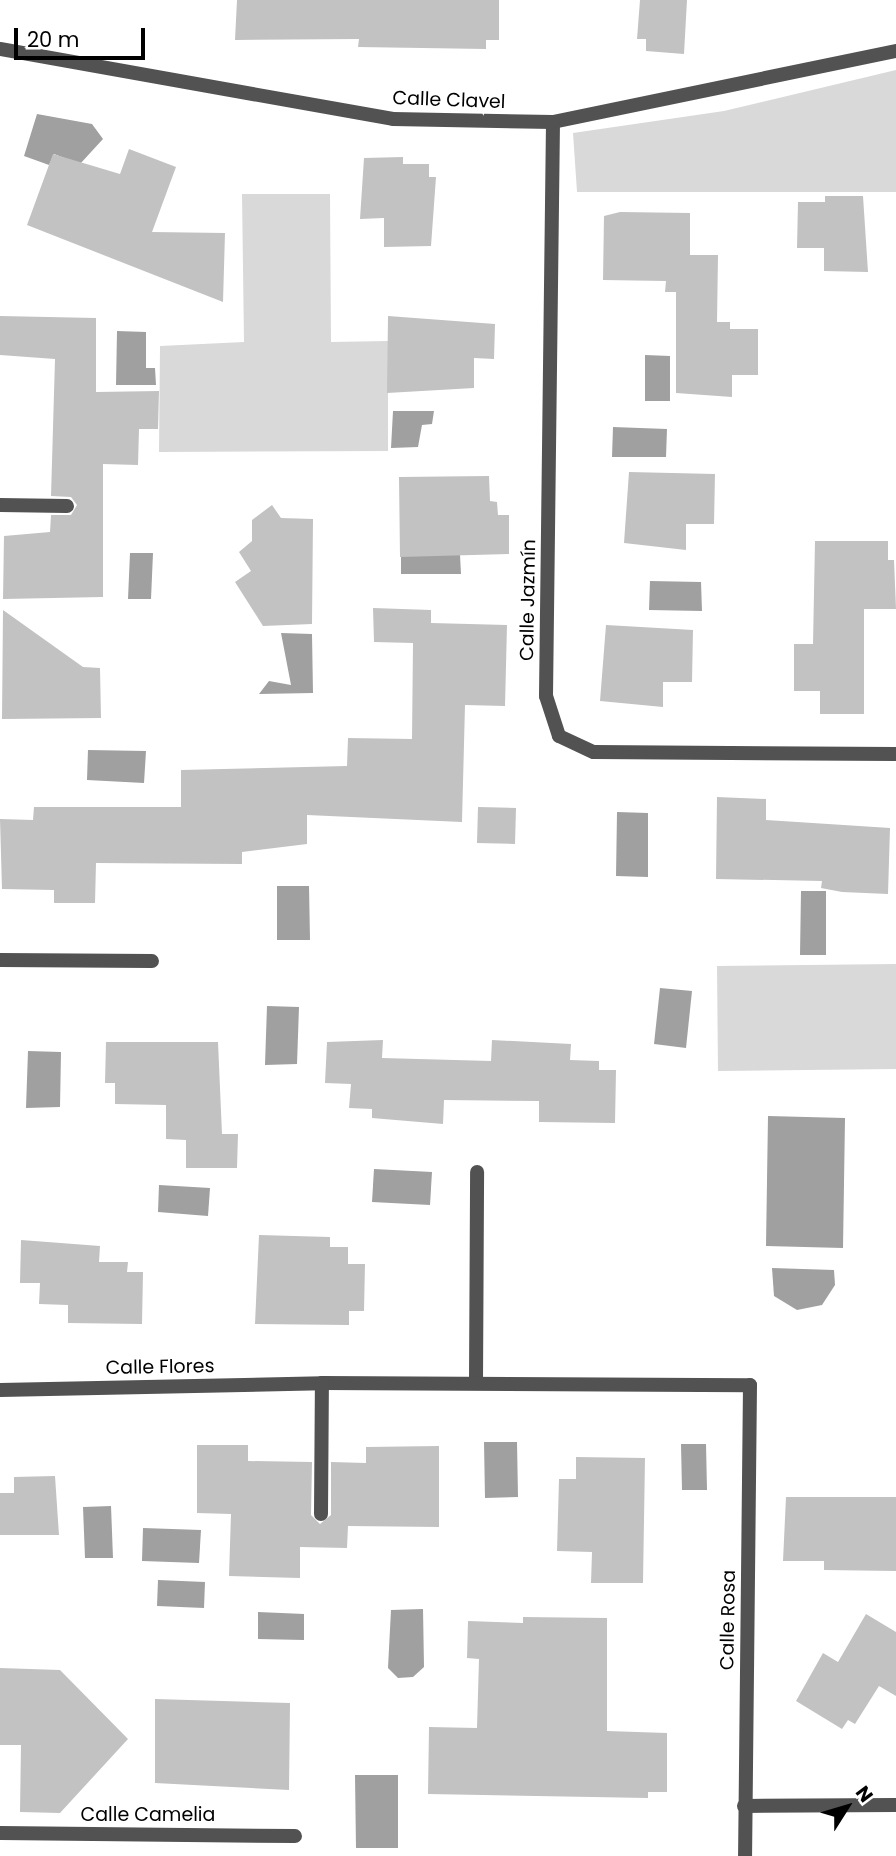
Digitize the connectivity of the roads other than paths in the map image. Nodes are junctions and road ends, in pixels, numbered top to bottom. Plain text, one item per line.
1 (0, 49) edge
2 (896, 51) edge
3 (553, 122) junction
4 (0, 505) edge
5 (67, 506) dead end
6 (896, 754) edge
7 (0, 960) edge
8 (152, 961) dead end
9 (477, 1172) dead end
10 (322, 1382) junction
11 (477, 1382) junction
12 (750, 1385) joint
13 (0, 1390) edge
14 (321, 1514) dead end
15 (896, 1805) edge
16 (744, 1806) junction
17 (0, 1833) edge
18 (295, 1836) dead end
19 (745, 1856) edge

1 - 3 street, Calle Clavel
2 - 3 street, Calle Clavel
3 - 6 street, Calle Jazmín
4 - 5 street
7 - 8 street
9 - 11 street
10 - 11 street, Calle Flores
10 - 13 street, Calle Flores
10 - 14 street
11 - 12 street, Calle Flores
12 - 16 street, Calle Rosa
15 - 16 street
16 - 19 street, Calle Rosa
17 - 18 street, Calle Camelia

